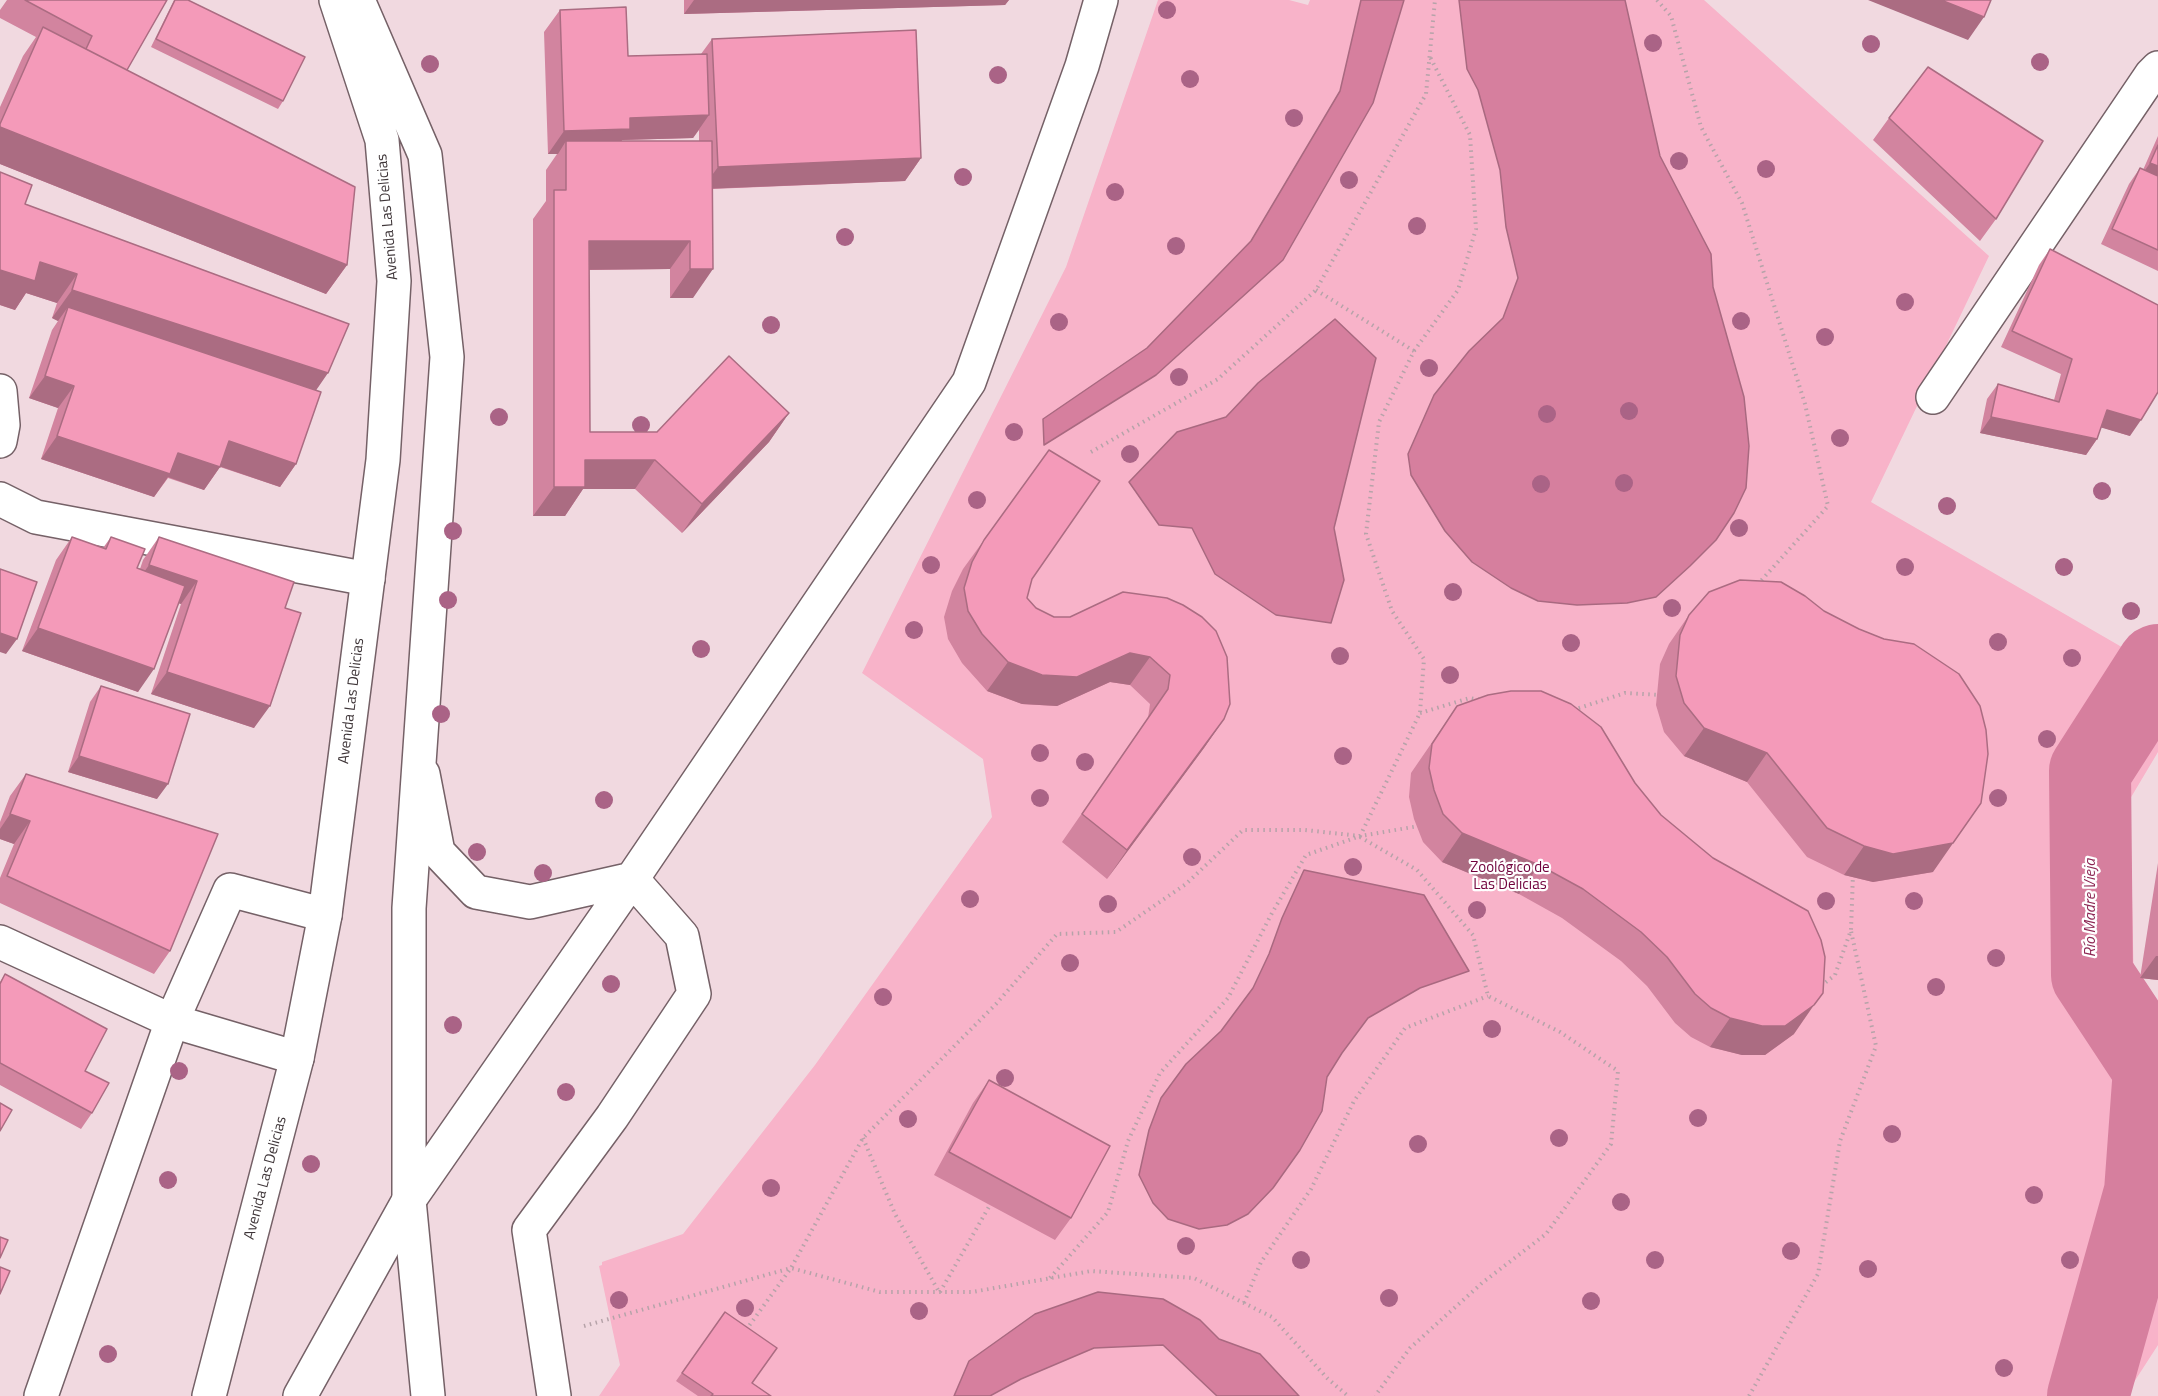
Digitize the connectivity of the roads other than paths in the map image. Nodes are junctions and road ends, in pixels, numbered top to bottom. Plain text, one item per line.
1 (336, 0) edge
2 (358, 0) edge
3 (1101, 0) edge
4 (2158, 68) edge
5 (0, 391) edge
6 (1933, 397) dead end
7 (0, 441) edge
8 (0, 499) edge
9 (368, 579) junction
10 (419, 752) junction
11 (632, 879) junction
12 (325, 915) junction
13 (0, 942) edge
14 (172, 1021) junction
15 (297, 1058) junction
16 (409, 1200) junction
17 (41, 1396) edge
18 (210, 1396) edge
19 (300, 1396) edge
20 (428, 1396) edge
21 (554, 1396) edge

1 - 9 street, Avenida Las Delicias
2 - 10 street
3 - 11 street
4 - 6 street
5 - 7 street
8 - 9 street
9 - 12 street, Avenida Las Delicias
10 - 11 street
10 - 16 street
11 - 16 street
11 - 21 street
12 - 14 street
12 - 15 street, Avenida Las Delicias
13 - 14 street
14 - 15 street
14 - 17 street
15 - 18 street, Avenida Las Delicias
16 - 19 street
16 - 20 street

